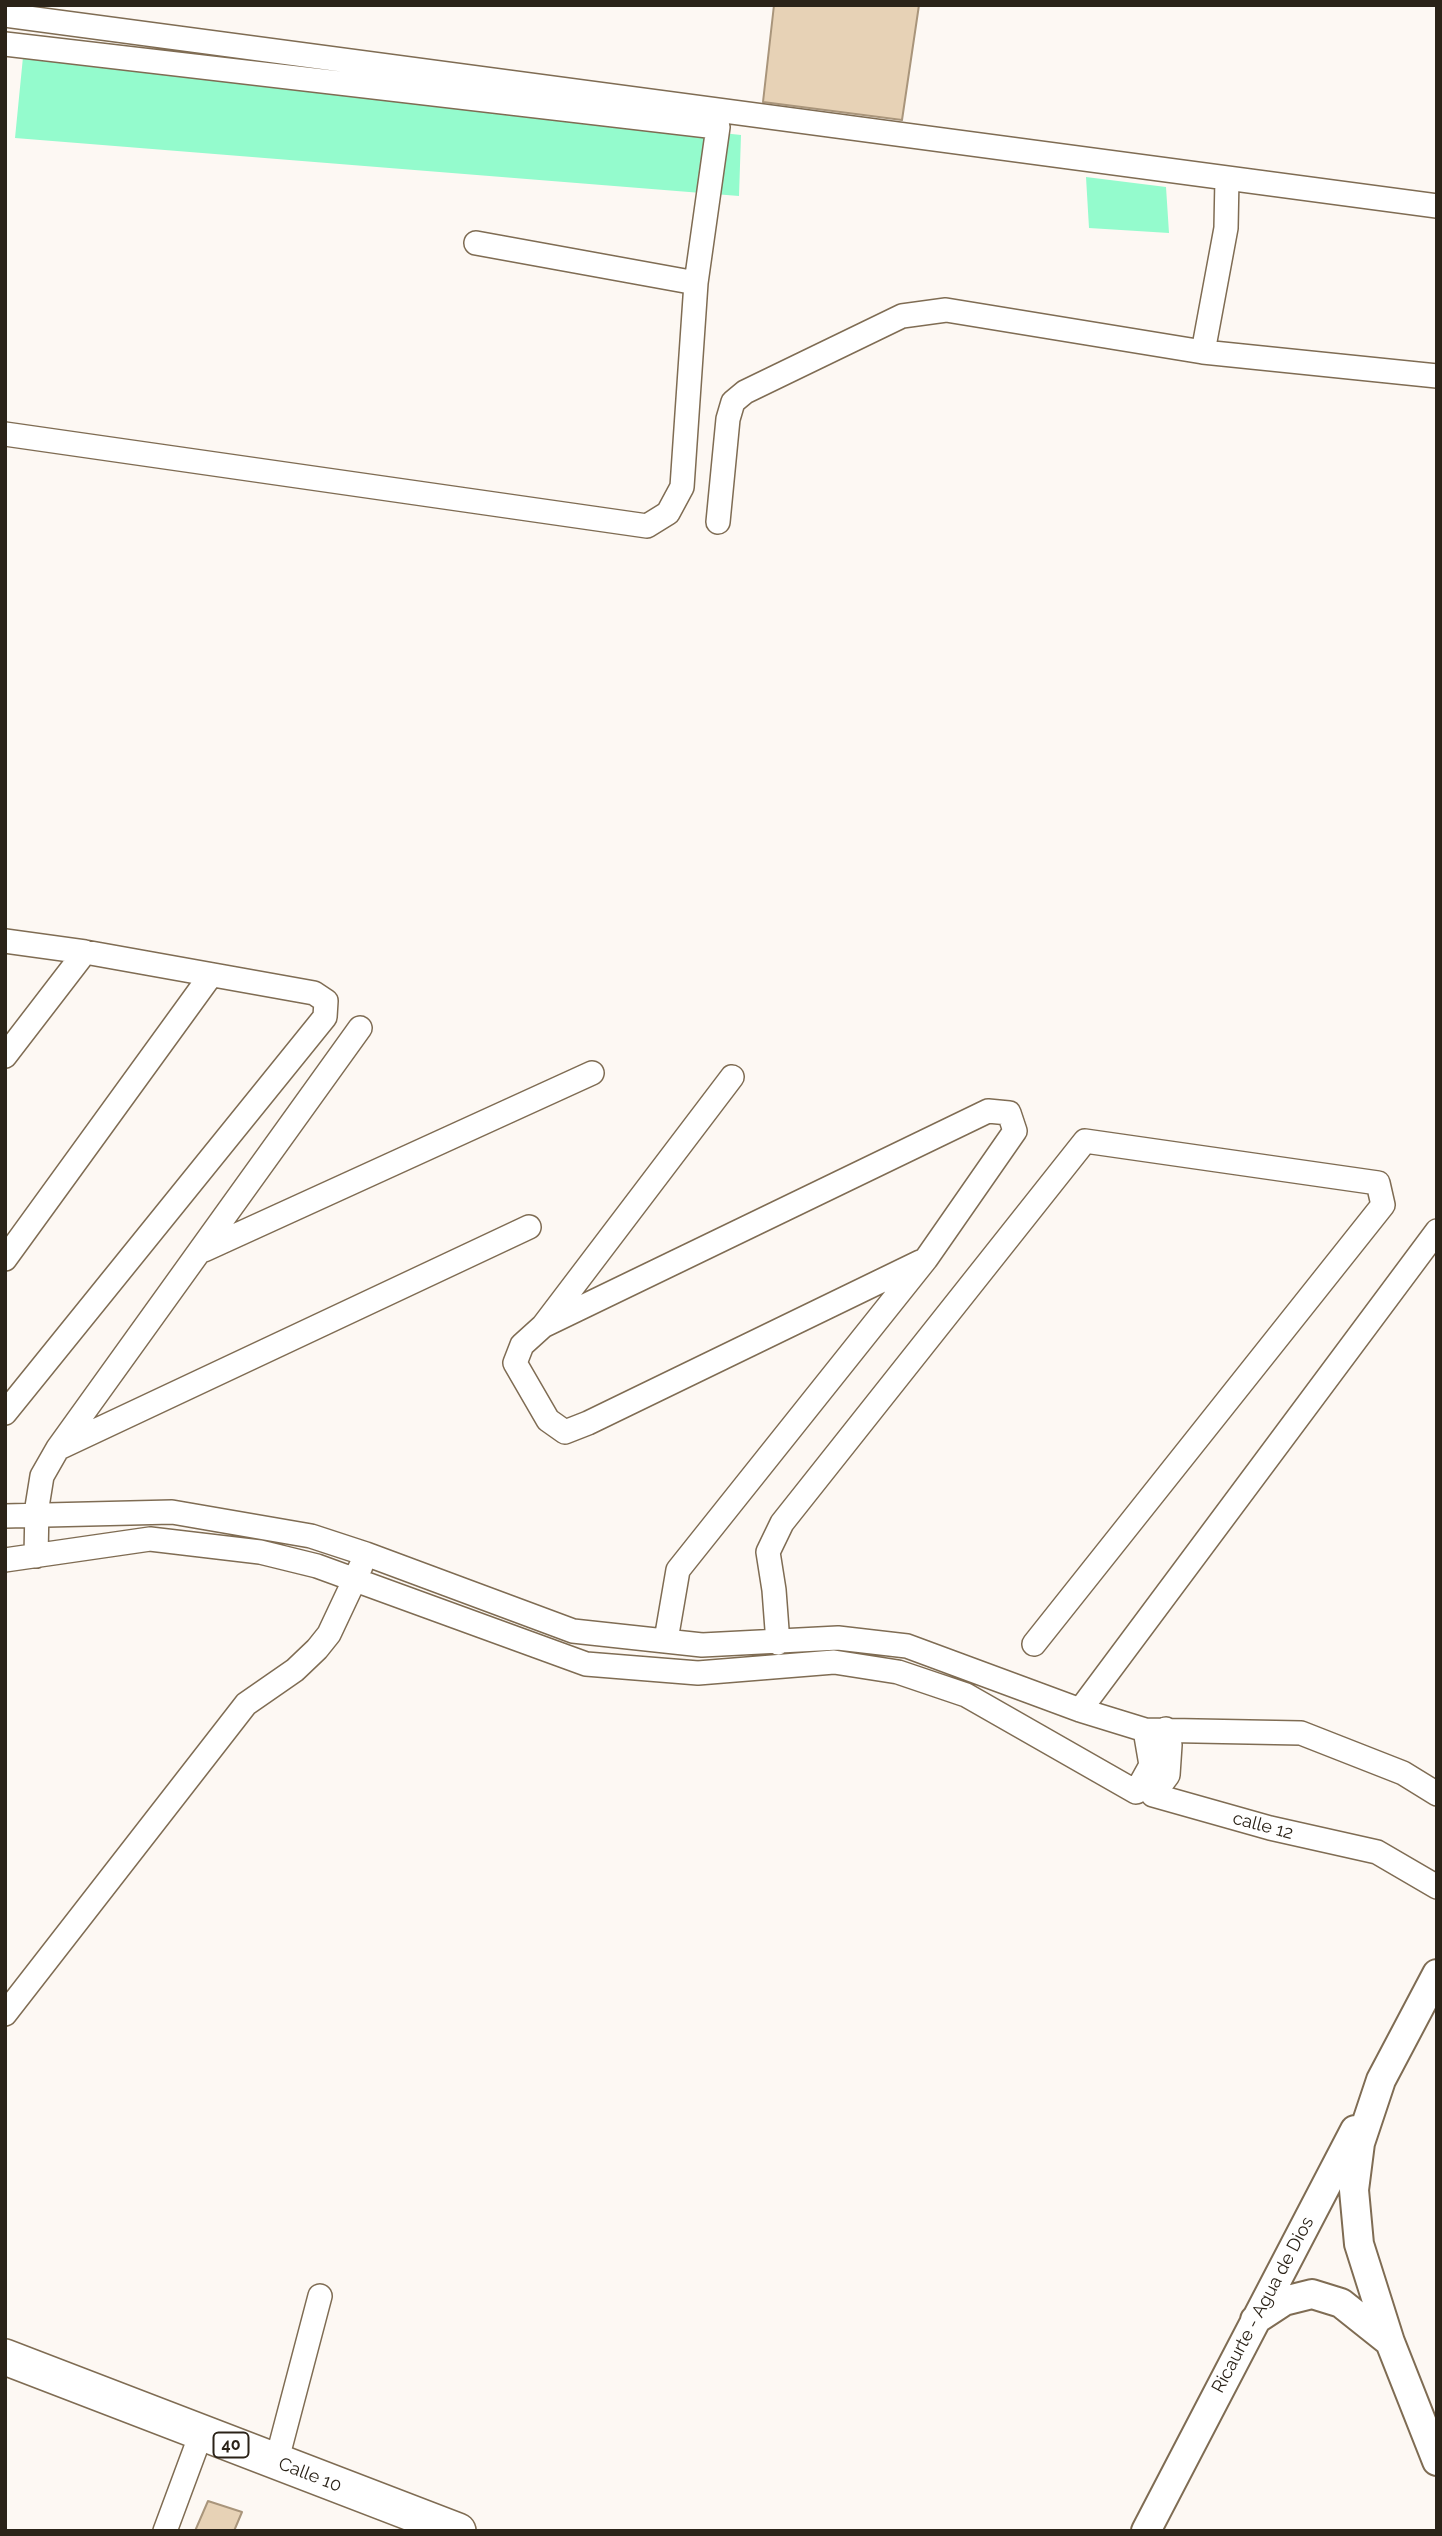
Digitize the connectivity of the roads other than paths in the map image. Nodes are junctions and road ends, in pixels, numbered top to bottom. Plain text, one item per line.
1 (74, 14) edge
2 (5, 15) edge
3 (5, 44) edge
4 (758, 117) junction
5 (718, 127) junction
6 (1227, 178) junction
7 (1437, 206) edge
8 (475, 243) dead end
9 (695, 283) junction
10 (1203, 352) junction
11 (1437, 376) edge
12 (5, 434) edge
13 (718, 522) dead end
14 (5, 941) edge
15 (85, 952) junction
16 (211, 975) junction
17 (360, 1028) dead end
18 (5, 1056) edge
19 (592, 1073) dead end
20 (732, 1077) dead end
21 (529, 1227) dead end
22 (1437, 1231) edge
23 (201, 1251) junction
24 (5, 1259) edge
25 (926, 1259) junction
26 (543, 1326) junction
27 (5, 1413) edge
28 (58, 1448) junction
29 (5, 1516) edge
30 (37, 1516) junction
31 (366, 1553) junction
32 (36, 1556) junction
33 (5, 1560) edge
34 (356, 1580) junction
35 (838, 1638) junction
36 (666, 1640) junction
37 (778, 1643) junction
38 (1034, 1644) dead end
39 (702, 1645) junction
40 (834, 1662) junction
41 (698, 1673) junction
42 (1080, 1710) junction
43 (1155, 1730) junction
44 (1437, 1794) edge
45 (1437, 1886) edge
46 (1437, 1974) edge
47 (5, 2014) edge
48 (1381, 2080) junction
49 (320, 2296) dead end
50 (1253, 2322) junction
51 (1390, 2342) junction
52 (5, 2357) edge
53 (201, 2434) junction
54 (1437, 2461) edge
55 (276, 2463) junction
56 (164, 2531) edge
57 (458, 2531) edge
58 (1146, 2531) edge

1 - 2 street
1 - 4 street
3 - 5 street
4 - 5 street
4 - 6 street
5 - 9 street
6 - 7 street
6 - 10 street
8 - 9 street
9 - 12 street
10 - 11 street
10 - 13 street
14 - 15 street
15 - 16 street
15 - 18 street
16 - 24 street
16 - 27 street
17 - 23 street
19 - 23 street
20 - 26 street
21 - 28 street
22 - 42 street
23 - 28 street
25 - 26 street
25 - 26 street
25 - 36 street
28 - 30 street
29 - 30 street
30 - 31 street
30 - 32 street
31 - 34 street
31 - 36 street
32 - 33 street
32 - 34 street
34 - 41 street
34 - 47 street
35 - 37 street
35 - 40 street
35 - 42 street
36 - 39 street
37 - 38 street
37 - 39 street
39 - 41 street
40 - 41 street
40 - 43 street
42 - 43 street
43 - 44 street
43 - 45 street, calle 12
46 - 48 street
48 - 50 street, Ricaurte - Agua de Dios
48 - 51 street
49 - 55 street
50 - 51 street
50 - 58 street, Ricaurte - Agua de Dios
51 - 54 street
52 - 53 main road, Calle 10 / 40
53 - 55 main road, Calle 10 / 40
53 - 56 street
55 - 57 main road, Calle 10 / 40

